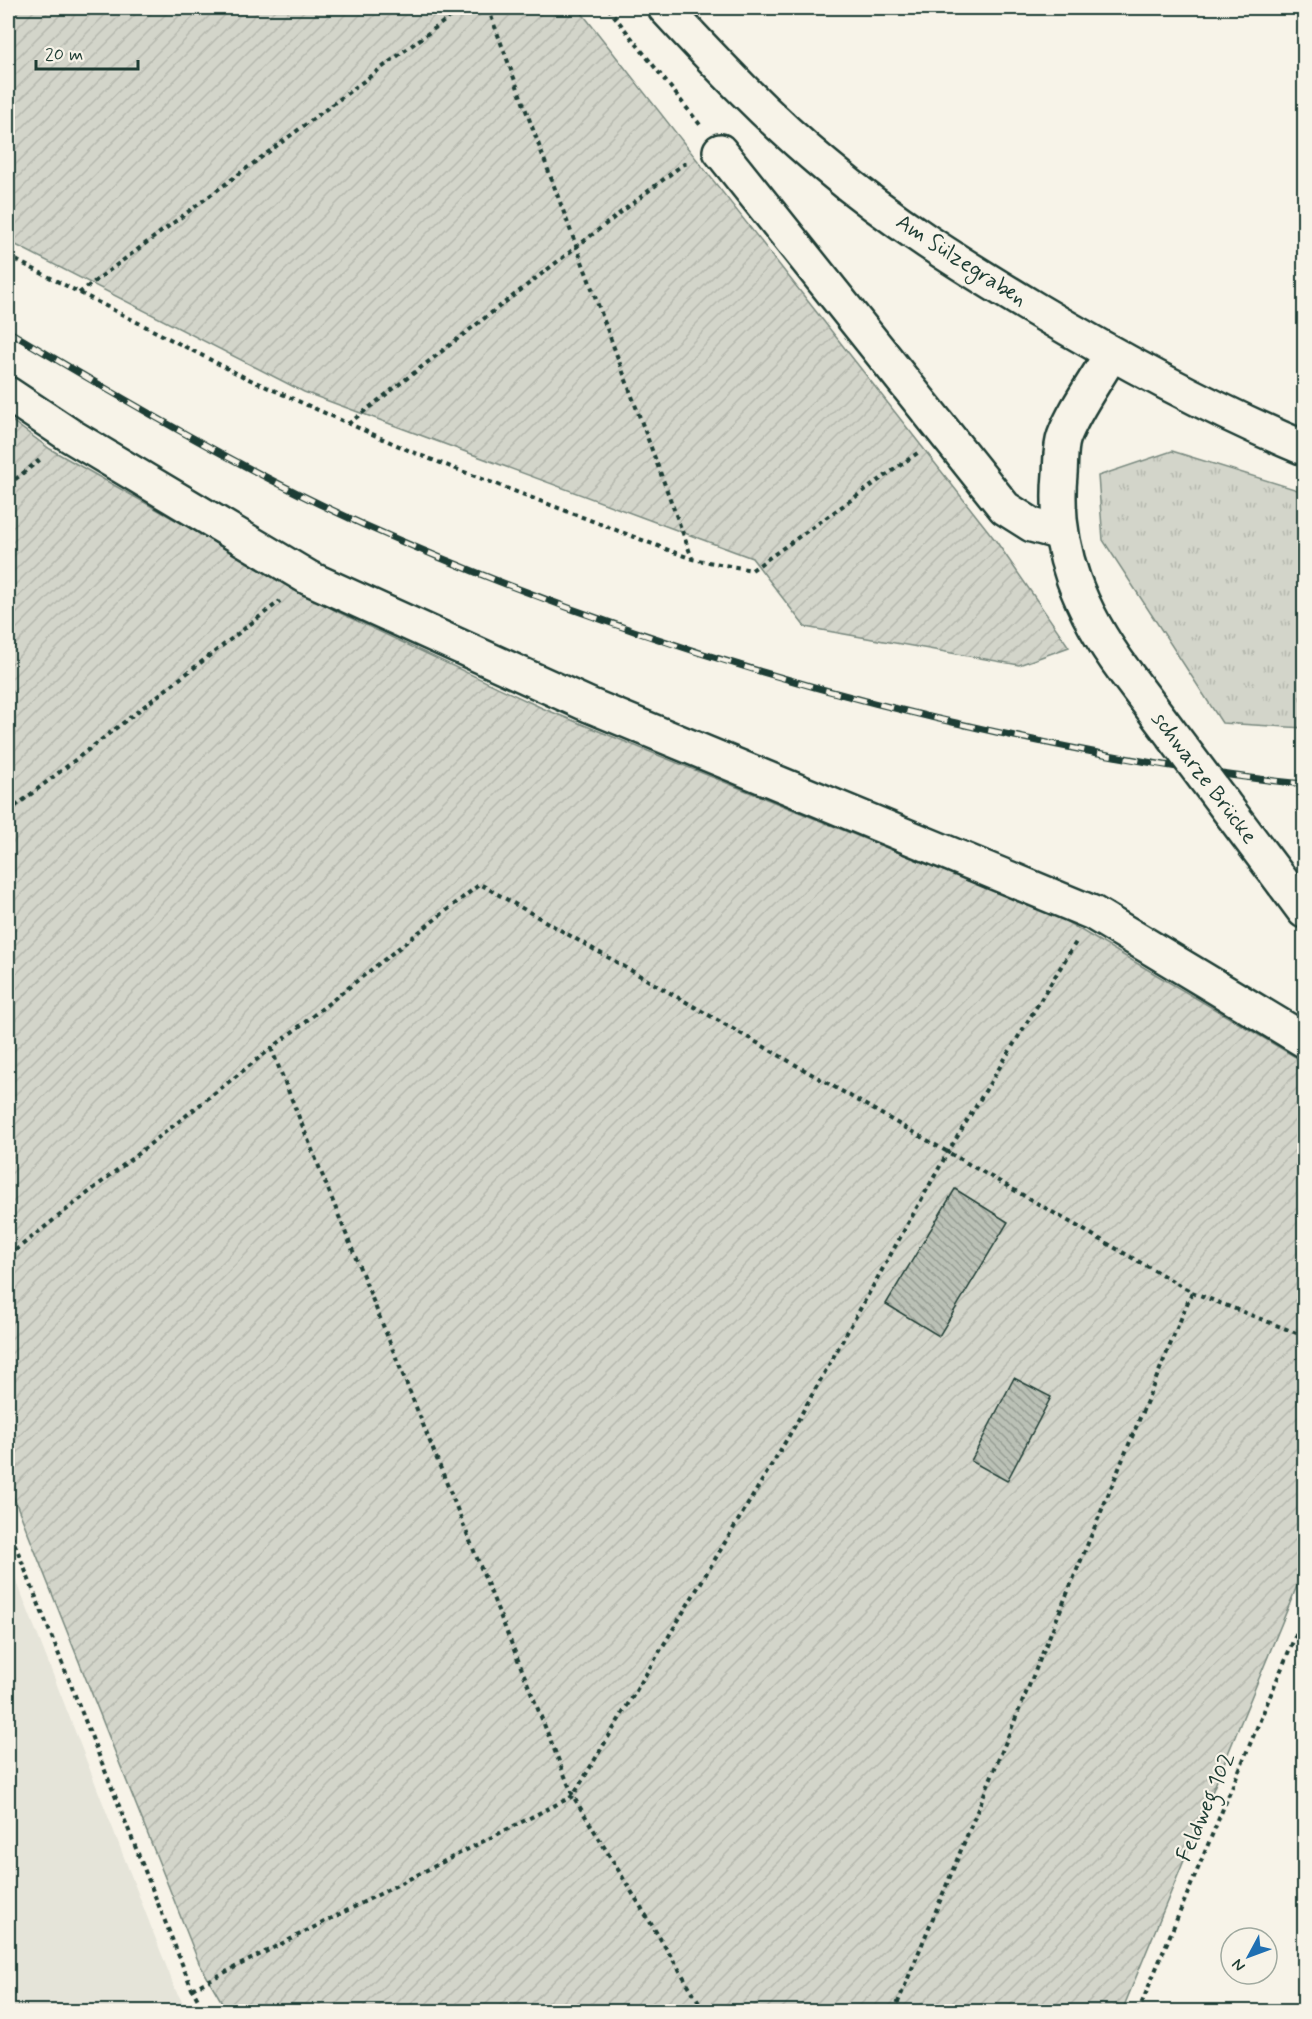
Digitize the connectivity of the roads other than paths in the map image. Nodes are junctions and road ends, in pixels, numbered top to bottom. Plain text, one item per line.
1 (665, 8) edge
2 (720, 151) road end
3 (1112, 354) junction
4 (8, 394) edge
5 (1305, 448) edge
6 (1061, 533) junction
7 (1305, 911) edge
8 (1305, 1040) edge

1 - 3 street, Am Sülzegraben
2 - 6 street
3 - 5 street, Am Sülzegraben
3 - 6 street, schwarze Brücke
4 - 8 street
6 - 7 street, schwarze Brücke, bridge

